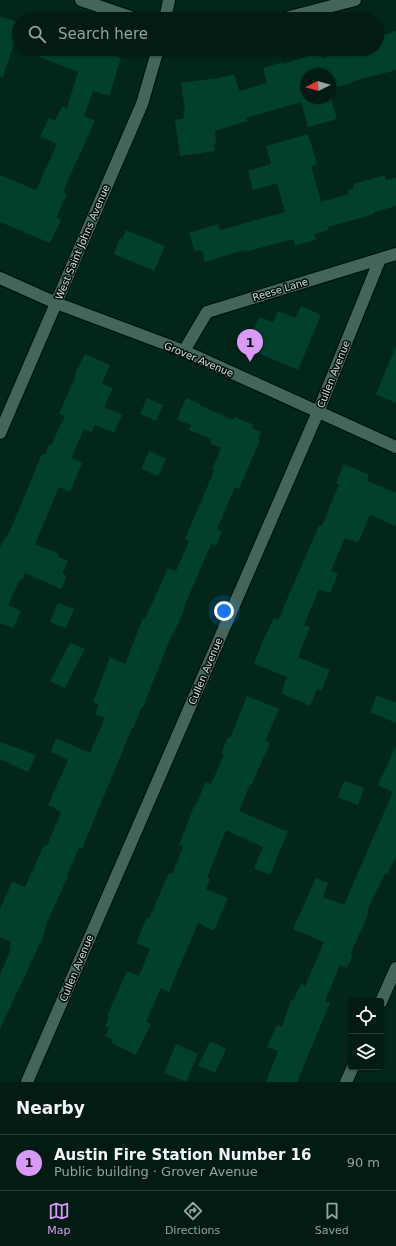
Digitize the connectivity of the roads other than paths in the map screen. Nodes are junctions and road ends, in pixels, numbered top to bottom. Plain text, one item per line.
1 (81, 0) edge
2 (169, 0) edge
3 (355, 0) edge
4 (116, 12) edge
5 (167, 12) edge
6 (309, 12) edge
7 (156, 56) edge
8 (396, 254) edge
9 (380, 259) junction
10 (0, 278) edge
11 (56, 303) junction
12 (184, 351) junction
13 (318, 412) junction
14 (0, 432) edge
15 (396, 447) edge
16 (396, 968) edge
17 (383, 998) edge
18 (352, 1070) edge
19 (27, 1082) edge
20 (346, 1082) edge

1 - 4 street
2 - 5 street
3 - 6 street
7 - 11 street, West Saint Johns Avenue
8 - 9 street, Reese Lane
9 - 12 street, Reese Lane
9 - 13 street, Cullen Avenue
10 - 11 street, Grover Avenue
11 - 12 street, Grover Avenue
11 - 14 street, West Saint Johns Avenue
12 - 13 street, Grover Avenue
13 - 15 street, Grover Avenue
13 - 19 street, Cullen Avenue
16 - 17 street
18 - 20 street

